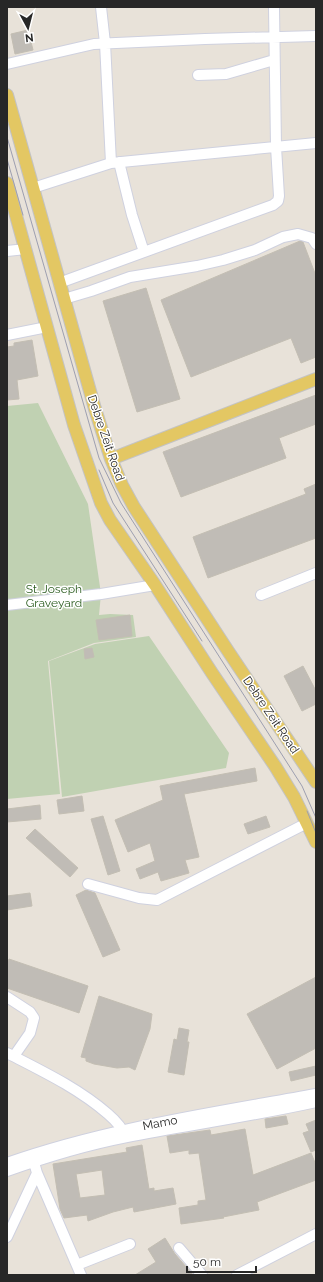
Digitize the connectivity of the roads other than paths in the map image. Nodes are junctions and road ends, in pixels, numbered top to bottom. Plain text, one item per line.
1 (101, 7) edge
2 (274, 7) edge
3 (316, 36) edge
4 (273, 37) junction
5 (105, 43) junction
6 (274, 60) junction
7 (7, 64) edge
8 (198, 75) dead end
9 (7, 95) edge
10 (316, 143) edge
11 (276, 146) junction
12 (115, 163) junction
13 (7, 183) edge
14 (33, 188) junction
15 (12, 216) edge
16 (316, 244) edge
17 (26, 249) junction
18 (7, 252) edge
19 (144, 252) junction
20 (59, 283) junction
21 (64, 299) junction
22 (47, 327) junction
23 (7, 335) edge
24 (316, 379) edge
25 (111, 459) junction
26 (316, 573) edge
27 (155, 585) junction
28 (261, 595) dead end
29 (7, 605) edge
30 (315, 779) edge
31 (307, 823) junction
32 (316, 842) edge
33 (88, 884) dead end
34 (7, 997) edge
35 (10, 1054) edge
36 (316, 1094) edge
37 (316, 1102) edge
38 (275, 1106) junction
39 (125, 1134) junction
40 (33, 1158) junction
41 (7, 1163) edge
42 (7, 1171) edge
43 (37, 1173) junction
44 (316, 1234) edge
45 (7, 1237) edge
46 (130, 1244) dead end
47 (179, 1248) dead end
48 (76, 1265) junction
49 (242, 1274) edge
50 (81, 1275) edge
51 (202, 1275) edge

1 - 5 street
2 - 4 street
3 - 4 street
4 - 5 street
4 - 6 street
5 - 7 street
5 - 12 street
6 - 8 street
6 - 11 street
9 - 14 main road, Debre Zeit Road
10 - 11 street
11 - 12 street
11 - 19 street
12 - 14 street
12 - 19 street
13 - 15 main road, Debre Zeit Road
14 - 20 main road, Debre Zeit Road
15 - 17 main road, Debre Zeit Road
16 - 21 street
17 - 18 street
17 - 22 main road, Debre Zeit Road
19 - 20 street
20 - 21 main road, Debre Zeit Road
21 - 25 main road, Debre Zeit Road
22 - 23 street
22 - 27 main road, Debre Zeit Road
24 - 25 main road
25 - 30 main road, Debre Zeit Road
26 - 28 street
27 - 29 street
27 - 31 main road, Debre Zeit Road
31 - 32 main road, Debre Zeit Road
31 - 33 street
34 - 35 street
35 - 39 street
36 - 38 street, Mamo
37 - 38 street
38 - 39 street, Mamo
39 - 40 street, Mamo
40 - 41 street, Mamo
40 - 42 street
40 - 43 street
43 - 45 street
43 - 48 street
44 - 49 street
46 - 48 street
47 - 51 street
48 - 50 street

